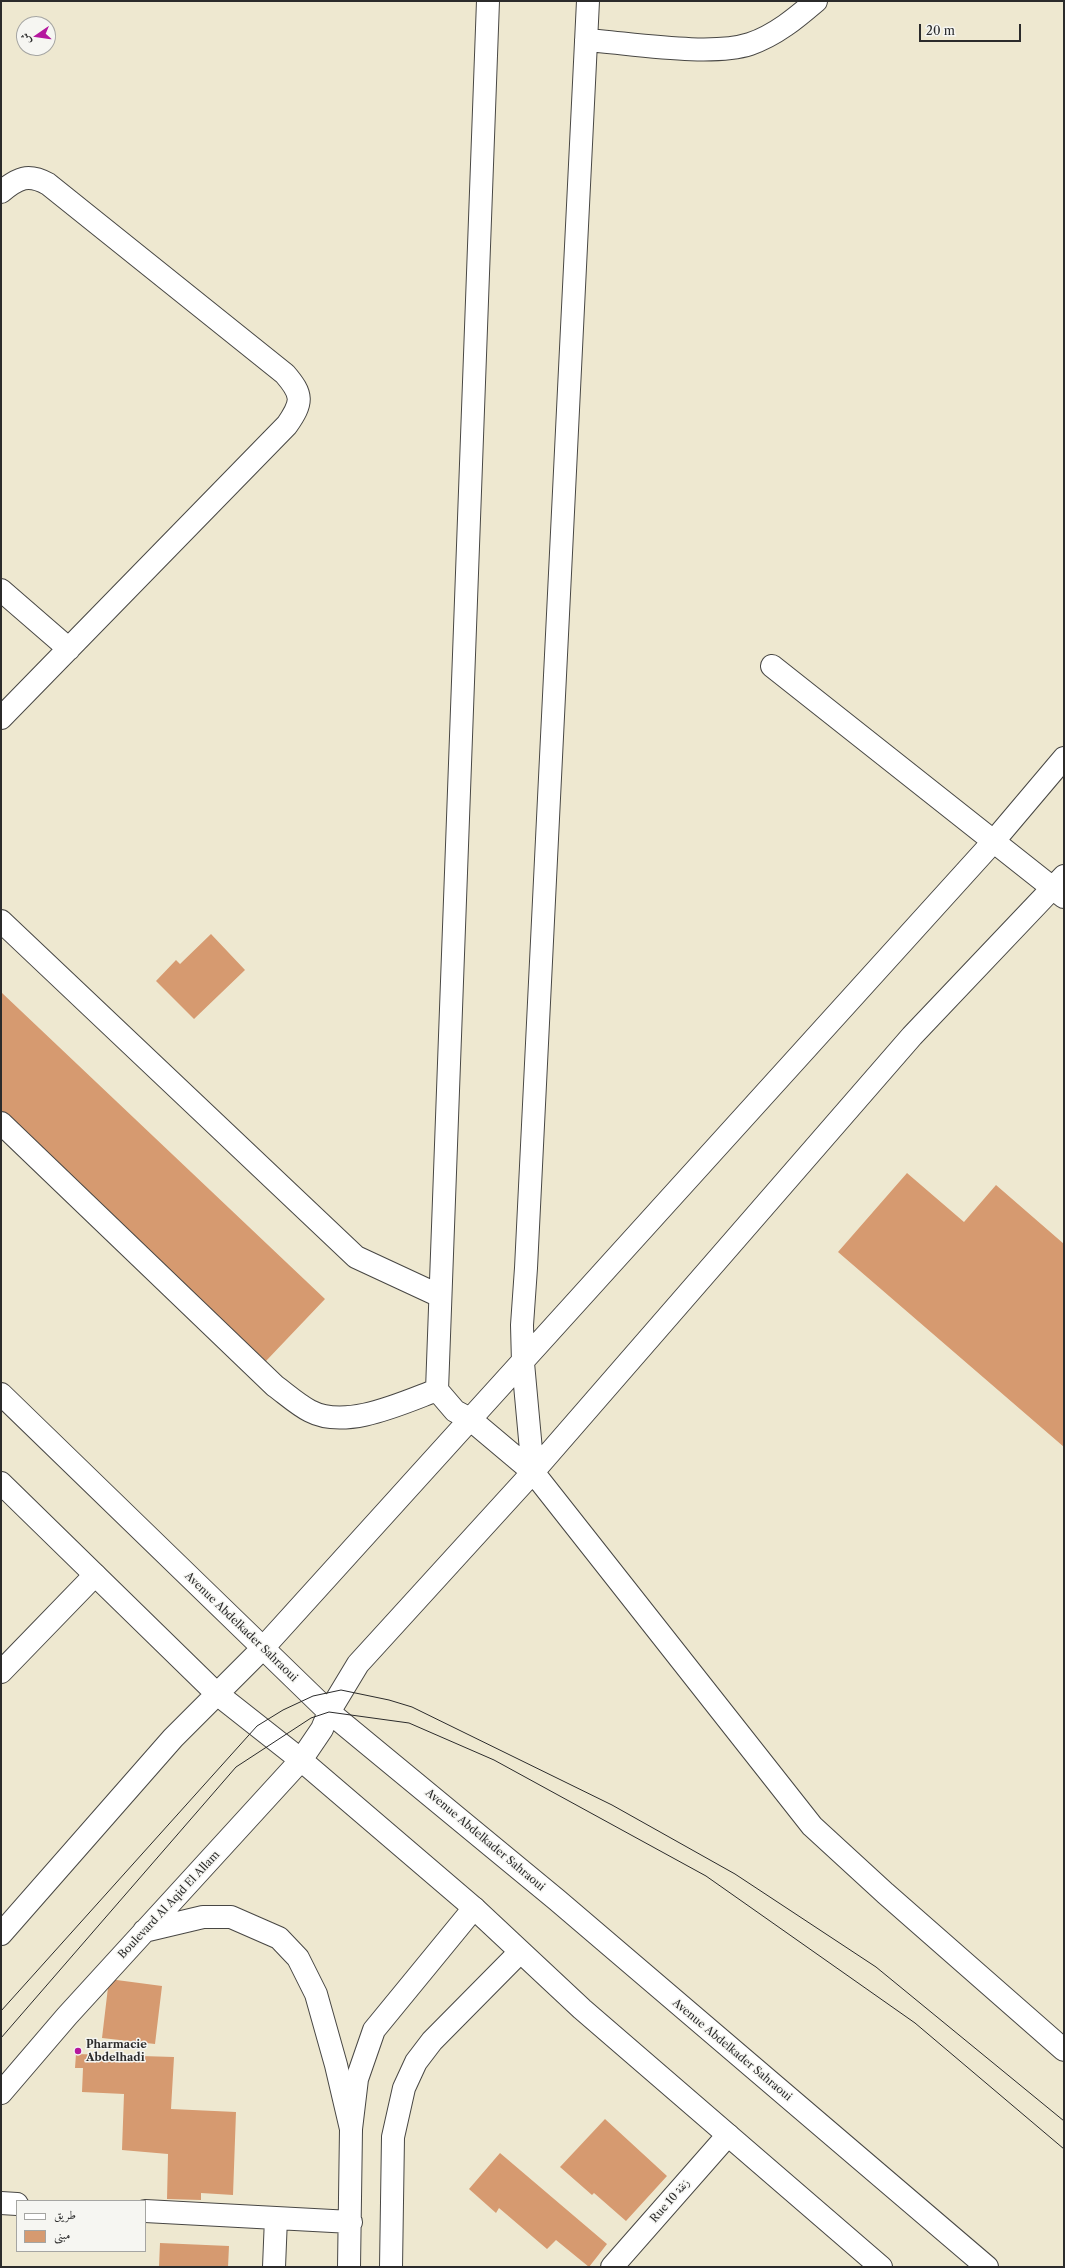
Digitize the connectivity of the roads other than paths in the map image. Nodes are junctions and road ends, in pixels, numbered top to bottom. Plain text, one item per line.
1 (488, 1) edge
2 (588, 1) edge
3 (816, 1) edge
4 (586, 40) junction
5 (1, 192) edge
6 (1, 590) edge
7 (69, 649) junction
8 (772, 666) dead end
9 (1, 718) edge
10 (1064, 758) edge
11 (993, 842) junction
12 (1060, 888) edge
13 (1, 921) edge
14 (1, 1123) edge
15 (440, 1296) junction
16 (523, 1363) junction
17 (437, 1390) junction
18 (1, 1394) edge
19 (470, 1419) junction
20 (533, 1472) junction
21 (1, 1483) edge
22 (95, 1575) junction
23 (263, 1648) junction
24 (1, 1672) edge
25 (216, 1693) junction
26 (330, 1712) junction
27 (301, 1760) junction
28 (474, 1908) junction
29 (144, 1931) junction
30 (1, 1934) edge
31 (520, 1952) junction
32 (1064, 2050) edge
33 (1, 2092) edge
34 (352, 2130) junction
35 (728, 2135) junction
36 (1, 2203) edge
37 (16, 2204) edge
38 (146, 2211) edge
39 (276, 2218) junction
40 (351, 2222) junction
41 (274, 2267) edge
42 (349, 2267) edge
43 (392, 2267) edge
44 (612, 2267) edge
45 (881, 2267) edge
46 (987, 2267) edge

1 - 15 street
2 - 4 street
3 - 4 street
4 - 16 street
5 - 7 street
6 - 7 street
7 - 9 street
8 - 11 street
10 - 11 street
11 - 12 street
11 - 16 street
12 - 20 street, Boulevard Al Aqid El Allam
13 - 15 street
14 - 17 street
15 - 17 street
16 - 19 street
16 - 20 street
17 - 19 street
18 - 23 street, Avenue Abdelkader Sahraoui
19 - 20 street
19 - 23 street
20 - 26 street, Boulevard Al Aqid El Allam
20 - 32 street
21 - 22 street
22 - 24 street
22 - 25 street
23 - 25 street
23 - 26 street, Avenue Abdelkader Sahraoui
25 - 27 street
25 - 30 street
26 - 27 street, Boulevard Al Aqid El Allam
26 - 46 street, Avenue Abdelkader Sahraoui
27 - 28 street
27 - 29 street, Boulevard Al Aqid El Allam
28 - 31 street
28 - 34 street
29 - 33 street, Boulevard Al Aqid El Allam
29 - 34 street
31 - 35 street
31 - 43 street
34 - 40 street
35 - 44 street, Rue 10 زنقة
35 - 45 street
36 - 37 street
38 - 39 street
39 - 40 street
39 - 41 street
40 - 42 street

